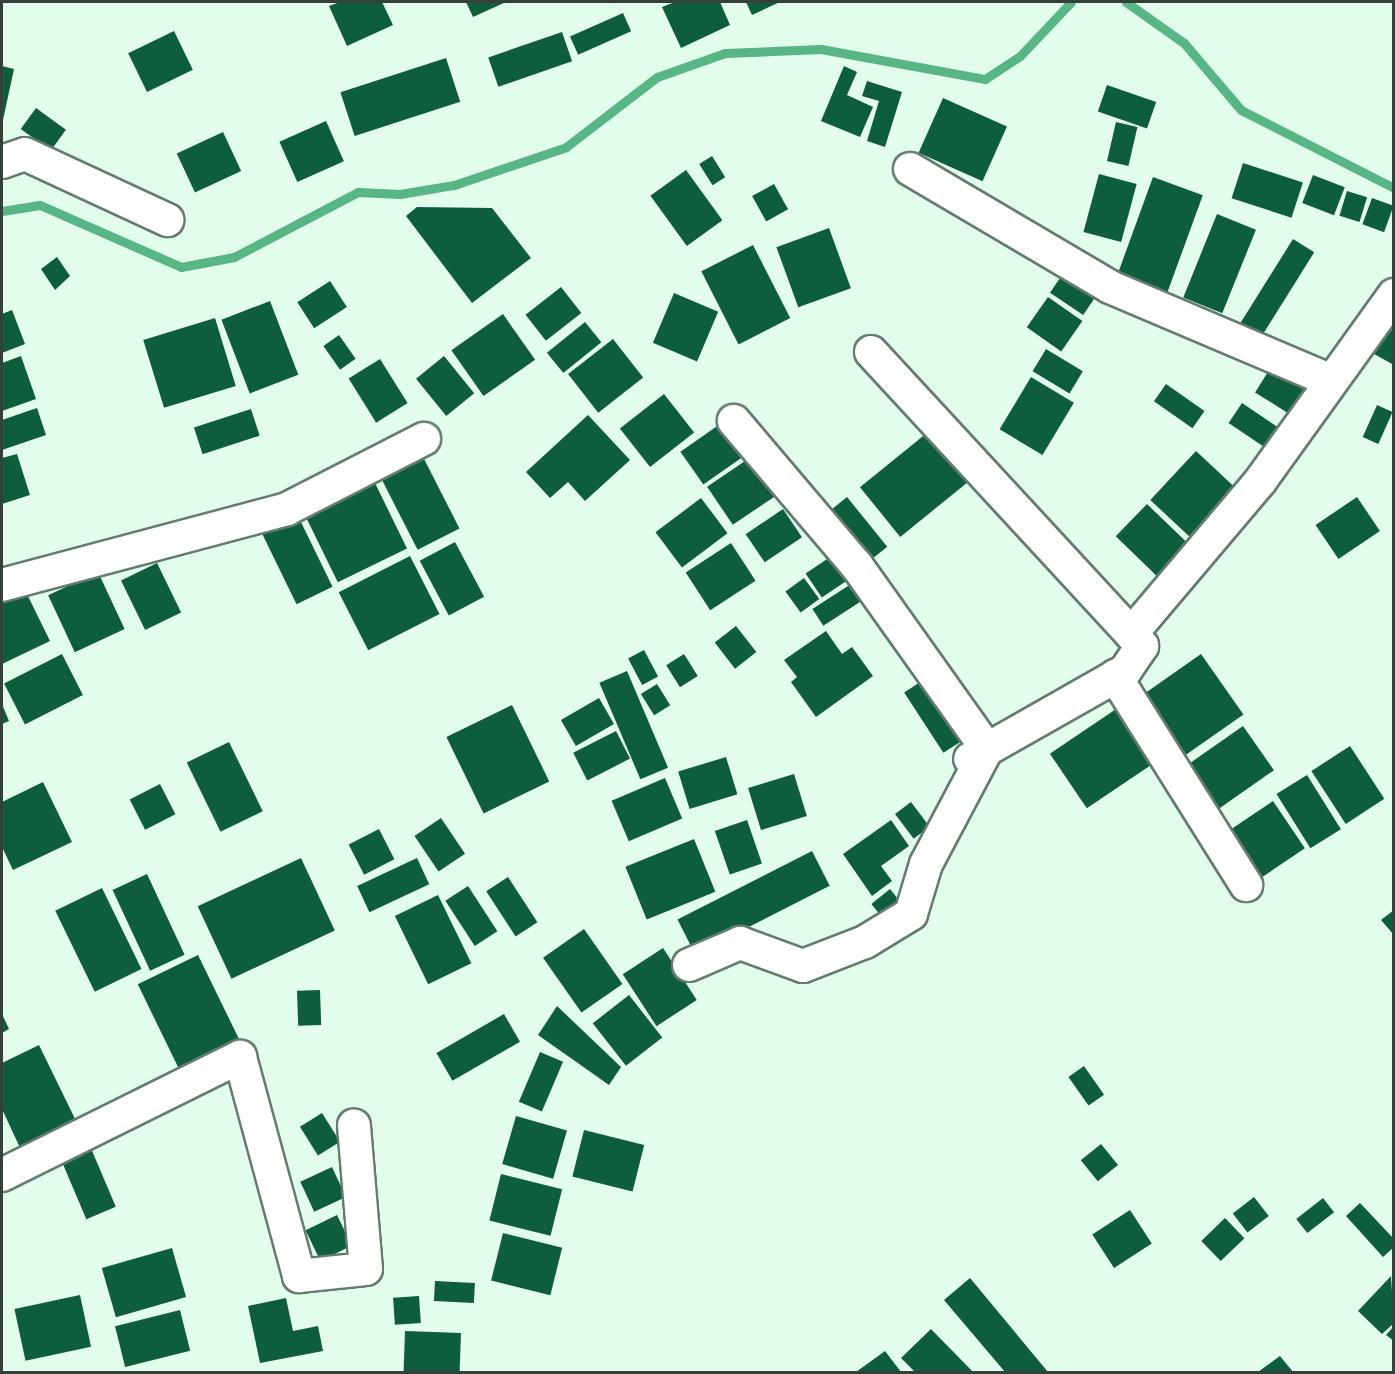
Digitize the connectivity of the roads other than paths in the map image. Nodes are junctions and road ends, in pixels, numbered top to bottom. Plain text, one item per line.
1 (2, 162) edge
2 (910, 169) dead end
3 (167, 220) dead end
4 (1394, 295) edge
5 (871, 352) dead end
6 (1331, 381) junction
7 (734, 421) dead end
8 (424, 439) dead end
9 (2, 585) edge
10 (1131, 634) junction
11 (1115, 676) junction
12 (987, 750) junction
13 (957, 766) dead end
14 (1246, 885) dead end
15 (689, 965) dead end
16 (354, 1125) dead end
17 (2, 1175) edge

1 - 3 street
2 - 6 street
4 - 6 street
5 - 10 street
6 - 10 street
7 - 12 street
8 - 9 street
10 - 11 street
11 - 12 street
11 - 14 street
12 - 13 street
12 - 15 street
16 - 17 street

